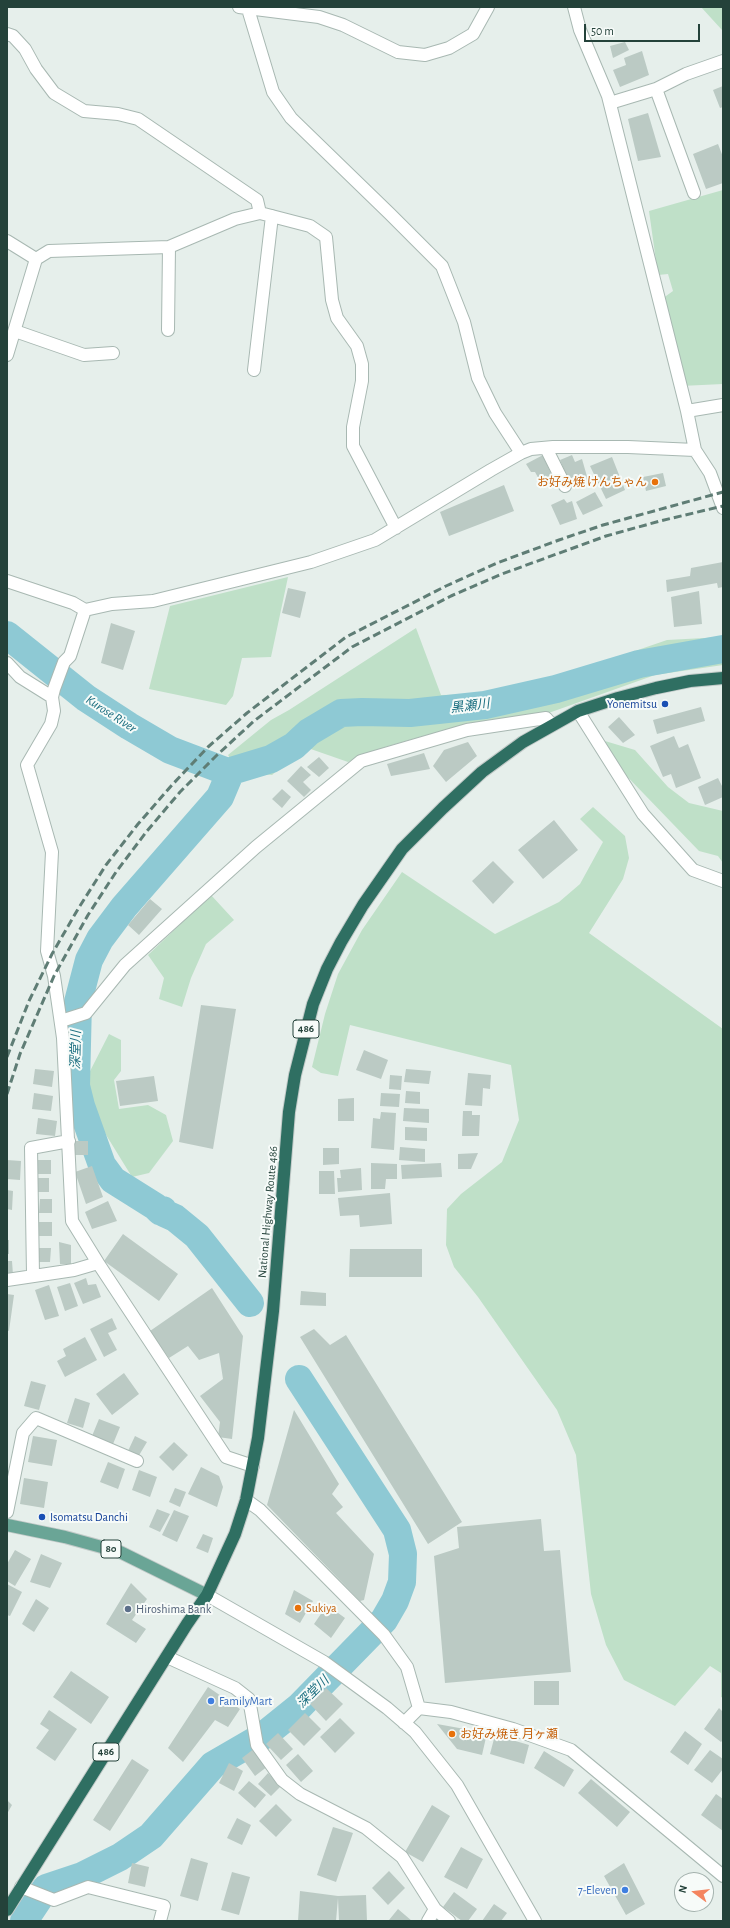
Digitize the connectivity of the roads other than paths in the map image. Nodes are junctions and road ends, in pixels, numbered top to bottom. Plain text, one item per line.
1 (488, 7) edge
2 (574, 7) edge
3 (243, 8) edge
4 (7, 34) edge
5 (723, 61) edge
6 (656, 89) junction
7 (610, 103) junction
8 (694, 193) dead end
9 (266, 214) junction
10 (7, 241) edge
11 (169, 247) junction
12 (36, 259) junction
13 (168, 330) dead end
14 (15, 332) junction
15 (113, 353) dead end
16 (7, 355) edge
17 (254, 370) dead end
18 (723, 405) edge
19 (687, 411) junction
20 (546, 448) junction
21 (695, 450) junction
22 (521, 453) junction
23 (565, 486) dead end
24 (723, 508) edge
25 (396, 528) junction
26 (7, 581) edge
27 (85, 610) junction
28 (7, 663) edge
29 (7, 675) edge
30 (20, 677) junction
31 (723, 678) edge
32 (53, 693) junction
33 (578, 711) junction
34 (552, 725) junction
35 (723, 881) edge
36 (65, 1019) junction
37 (69, 1141) junction
38 (98, 1263) junction
39 (33, 1275) junction
40 (7, 1280) edge
41 (137, 1461) dead end
42 (253, 1466) junction
43 (246, 1500) junction
44 (7, 1512) edge
45 (7, 1525) edge
46 (207, 1595) junction
47 (167, 1657) junction
48 (418, 1708) junction
49 (404, 1722) junction
50 (723, 1876) edge
51 (21, 1887) junction
52 (7, 1910) edge
53 (435, 1910) junction
54 (160, 1921) edge
55 (428, 1921) edge
56 (449, 1921) edge
57 (535, 1921) edge

1 - 3 street
2 - 7 street
3 - 22 street
4 - 9 street
5 - 6 street
6 - 7 street
6 - 8 street
7 - 19 street
9 - 11 street
9 - 17 street
9 - 25 street
10 - 12 street
11 - 12 street
11 - 13 street
12 - 14 street
14 - 15 street
14 - 16 street
18 - 19 street
19 - 21 street
20 - 21 street
20 - 22 street
20 - 23 street
21 - 24 street
22 - 25 street
25 - 27 street
26 - 27 street
27 - 32 street
28 - 30 street
29 - 30 street
30 - 32 street
31 - 33 highway, National Highway Route 486 / 486
32 - 36 street
33 - 34 highway, National Highway Route 486 / 486
33 - 35 street
34 - 36 street
34 - 42 highway, National Highway Route 486 / 486
36 - 37 street
37 - 38 street
37 - 39 street
38 - 39 street
38 - 42 street
39 - 40 street
41 - 44 street
42 - 43 highway, National Highway Route 486 / 486
43 - 46 highway, National Highway Route 486 / 486
43 - 48 street
45 - 46 main road, 80
46 - 47 highway, National Highway Route 486 / 486
46 - 49 street
47 - 51 highway, National Highway Route 486 / 486
47 - 53 street
48 - 49 street
48 - 50 street
49 - 57 street
51 - 52 highway, National Highway Route 486 / 486
51 - 54 street
53 - 55 street
53 - 56 street

